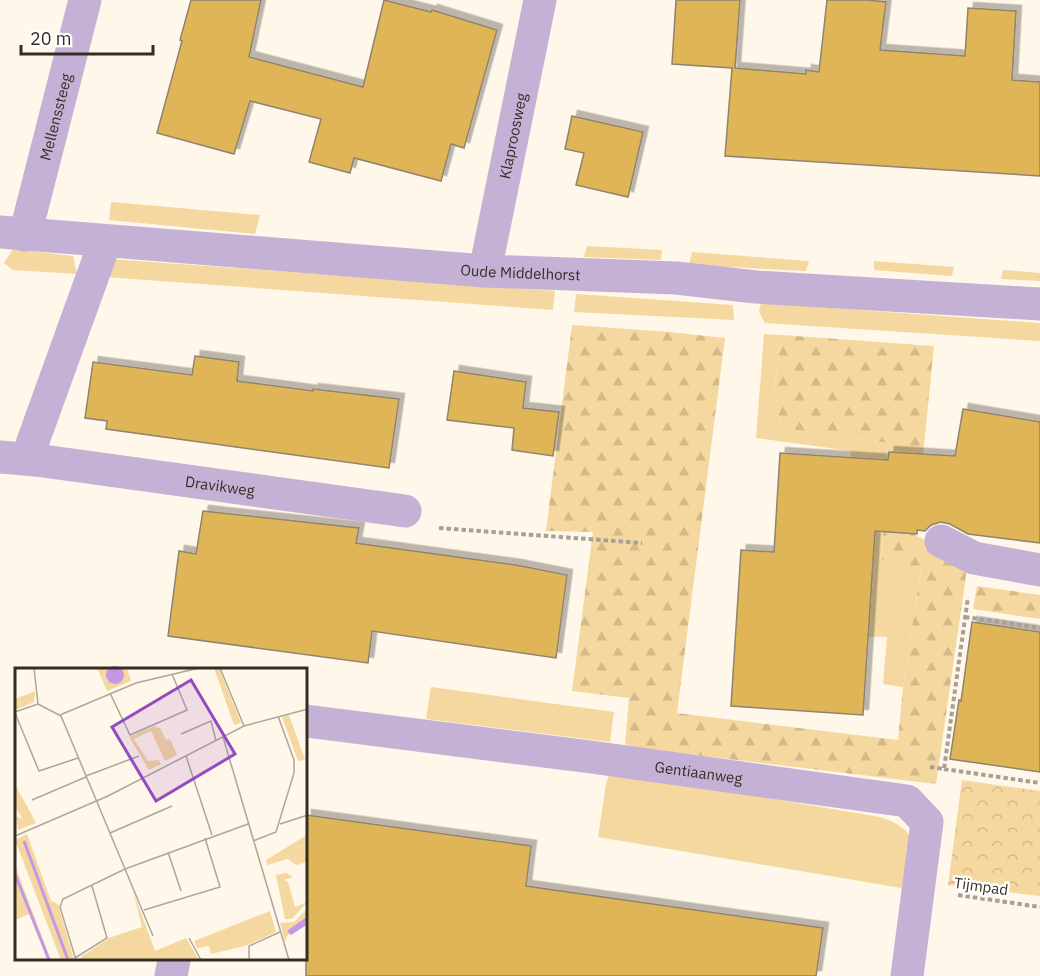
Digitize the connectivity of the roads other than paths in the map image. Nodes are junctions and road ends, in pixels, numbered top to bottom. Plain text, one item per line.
1 (85, 0) edge
2 (540, 0) edge
3 (13, 234) edge
4 (105, 242) junction
5 (485, 271) junction
6 (1040, 304) edge
7 (0, 457) edge
8 (36, 460) junction
9 (405, 511) road end
10 (941, 541) dead end
11 (1040, 570) edge
12 (308, 721) edge
13 (174, 961) edge
14 (171, 976) edge
15 (907, 976) edge

1 - 3 street, Mellenssteeg
2 - 5 street, Klaproosweg
3 - 4 street, Oude Middelhorst
4 - 5 street, Oude Middelhorst
4 - 8 street
5 - 6 street, Oude Middelhorst
7 - 8 street, Dravikweg
8 - 9 street, Dravikweg
10 - 11 street
12 - 15 street, Gentiaanweg
13 - 14 street

